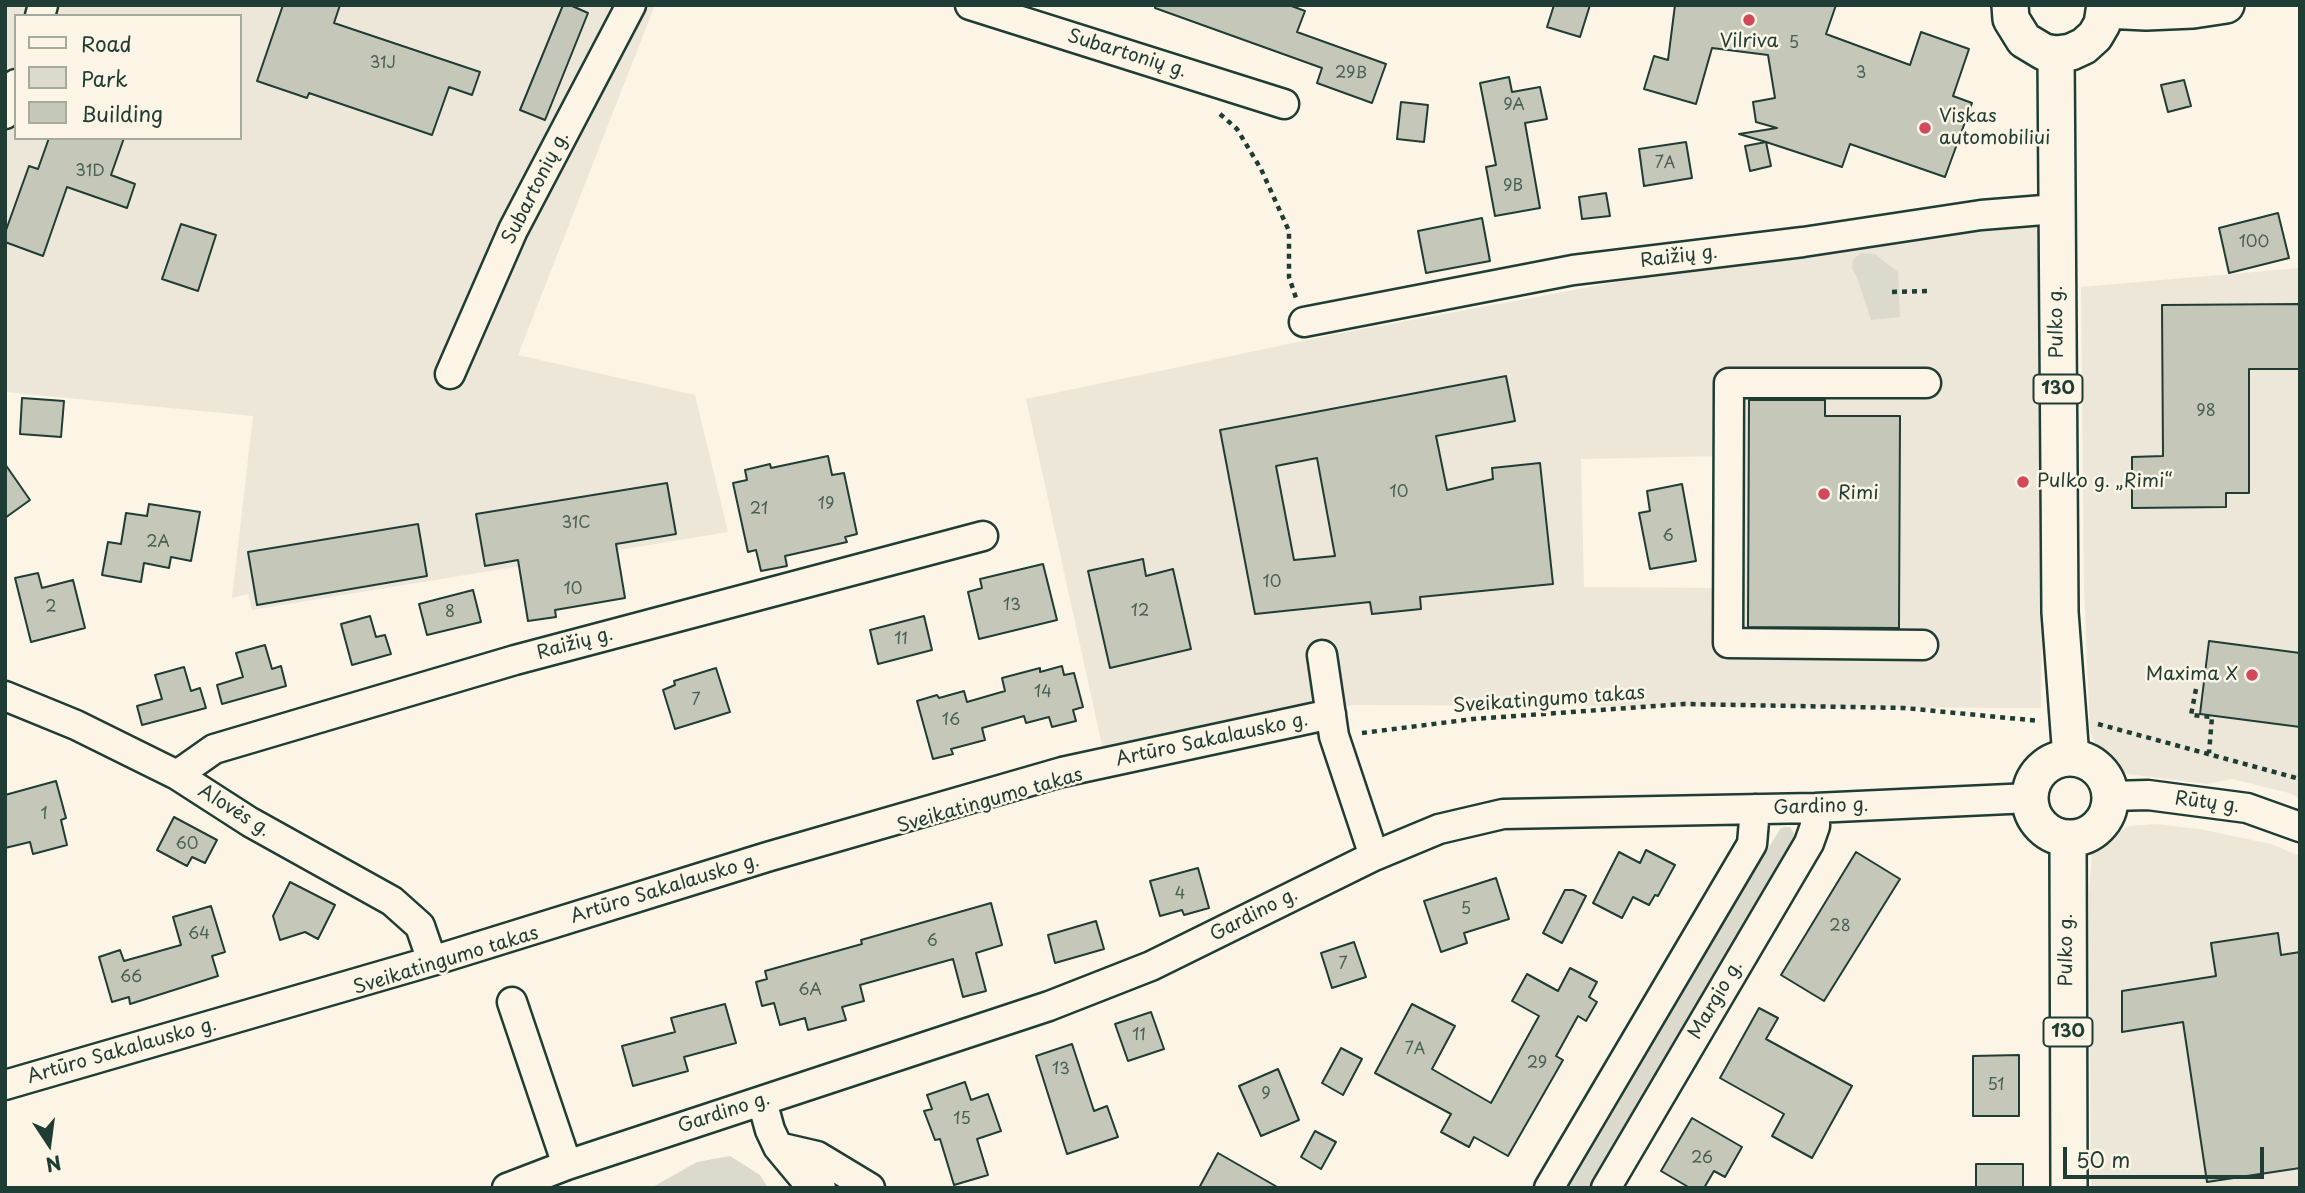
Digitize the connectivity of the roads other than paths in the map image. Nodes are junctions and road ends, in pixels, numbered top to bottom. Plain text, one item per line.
1 (631, 5) edge
2 (970, 5) edge
3 (2010, 5) edge
4 (2226, 5) edge
5 (2105, 8) edge
6 (2056, 54) junction
7 (14, 89) edge
8 (1284, 104) dead end
9 (5, 114) edge
10 (2056, 209) junction
11 (1304, 322) road end
12 (450, 374) dead end
13 (1926, 383) dead end
14 (983, 536) dead end
15 (1923, 645) dead end
16 (1322, 655) dead end
17 (5, 696) edge
18 (1333, 725) junction
19 (2071, 758) junction
20 (177, 775) junction
21 (2111, 796) junction
22 (2030, 798) junction
23 (1815, 808) junction
24 (1755, 810) junction
25 (2300, 827) edge
26 (2068, 838) junction
27 (1374, 856) junction
28 (432, 961) junction
29 (512, 1002) dead end
30 (5, 1085) edge
31 (762, 1101) junction
32 (778, 1147) junction
33 (567, 1165) junction
34 (507, 1188) edge
35 (821, 1188) edge
36 (870, 1188) edge
37 (1549, 1188) edge
38 (1606, 1188) edge
39 (2069, 1188) edge

1 - 12 street, Subartonių g.
2 - 8 street, Subartonių g.
3 - 6 main road
4 - 5 main road
5 - 6 main road
6 - 10 main road, Pulko g. / 130
7 - 9 street
10 - 11 street, Raižių g.
10 - 19 main road, Pulko g. / 130
13 - 15 street
14 - 20 street, Raižių g.
16 - 18 street, Artūro Sakalausko g.
17 - 20 street, Alovės g.
18 - 27 street, Artūro Sakalausko g.
18 - 28 street, Artūro Sakalausko g.
19 - 21 main road
19 - 22 main road
20 - 28 street, Alovės g.
21 - 25 street, Rūtų g.
21 - 26 main road
22 - 23 street, Gardino g.
22 - 26 main road
23 - 24 street, Gardino g.
23 - 38 street, Margio g.
24 - 27 street, Gardino g.
24 - 37 street
26 - 39 main road, Pulko g. / 130
27 - 31 street, Gardino g.
28 - 30 street, Artūro Sakalausko g.
29 - 33 street
31 - 32 street
31 - 33 street, Gardino g.
32 - 35 street
32 - 36 street
33 - 34 street, Gardino g.

